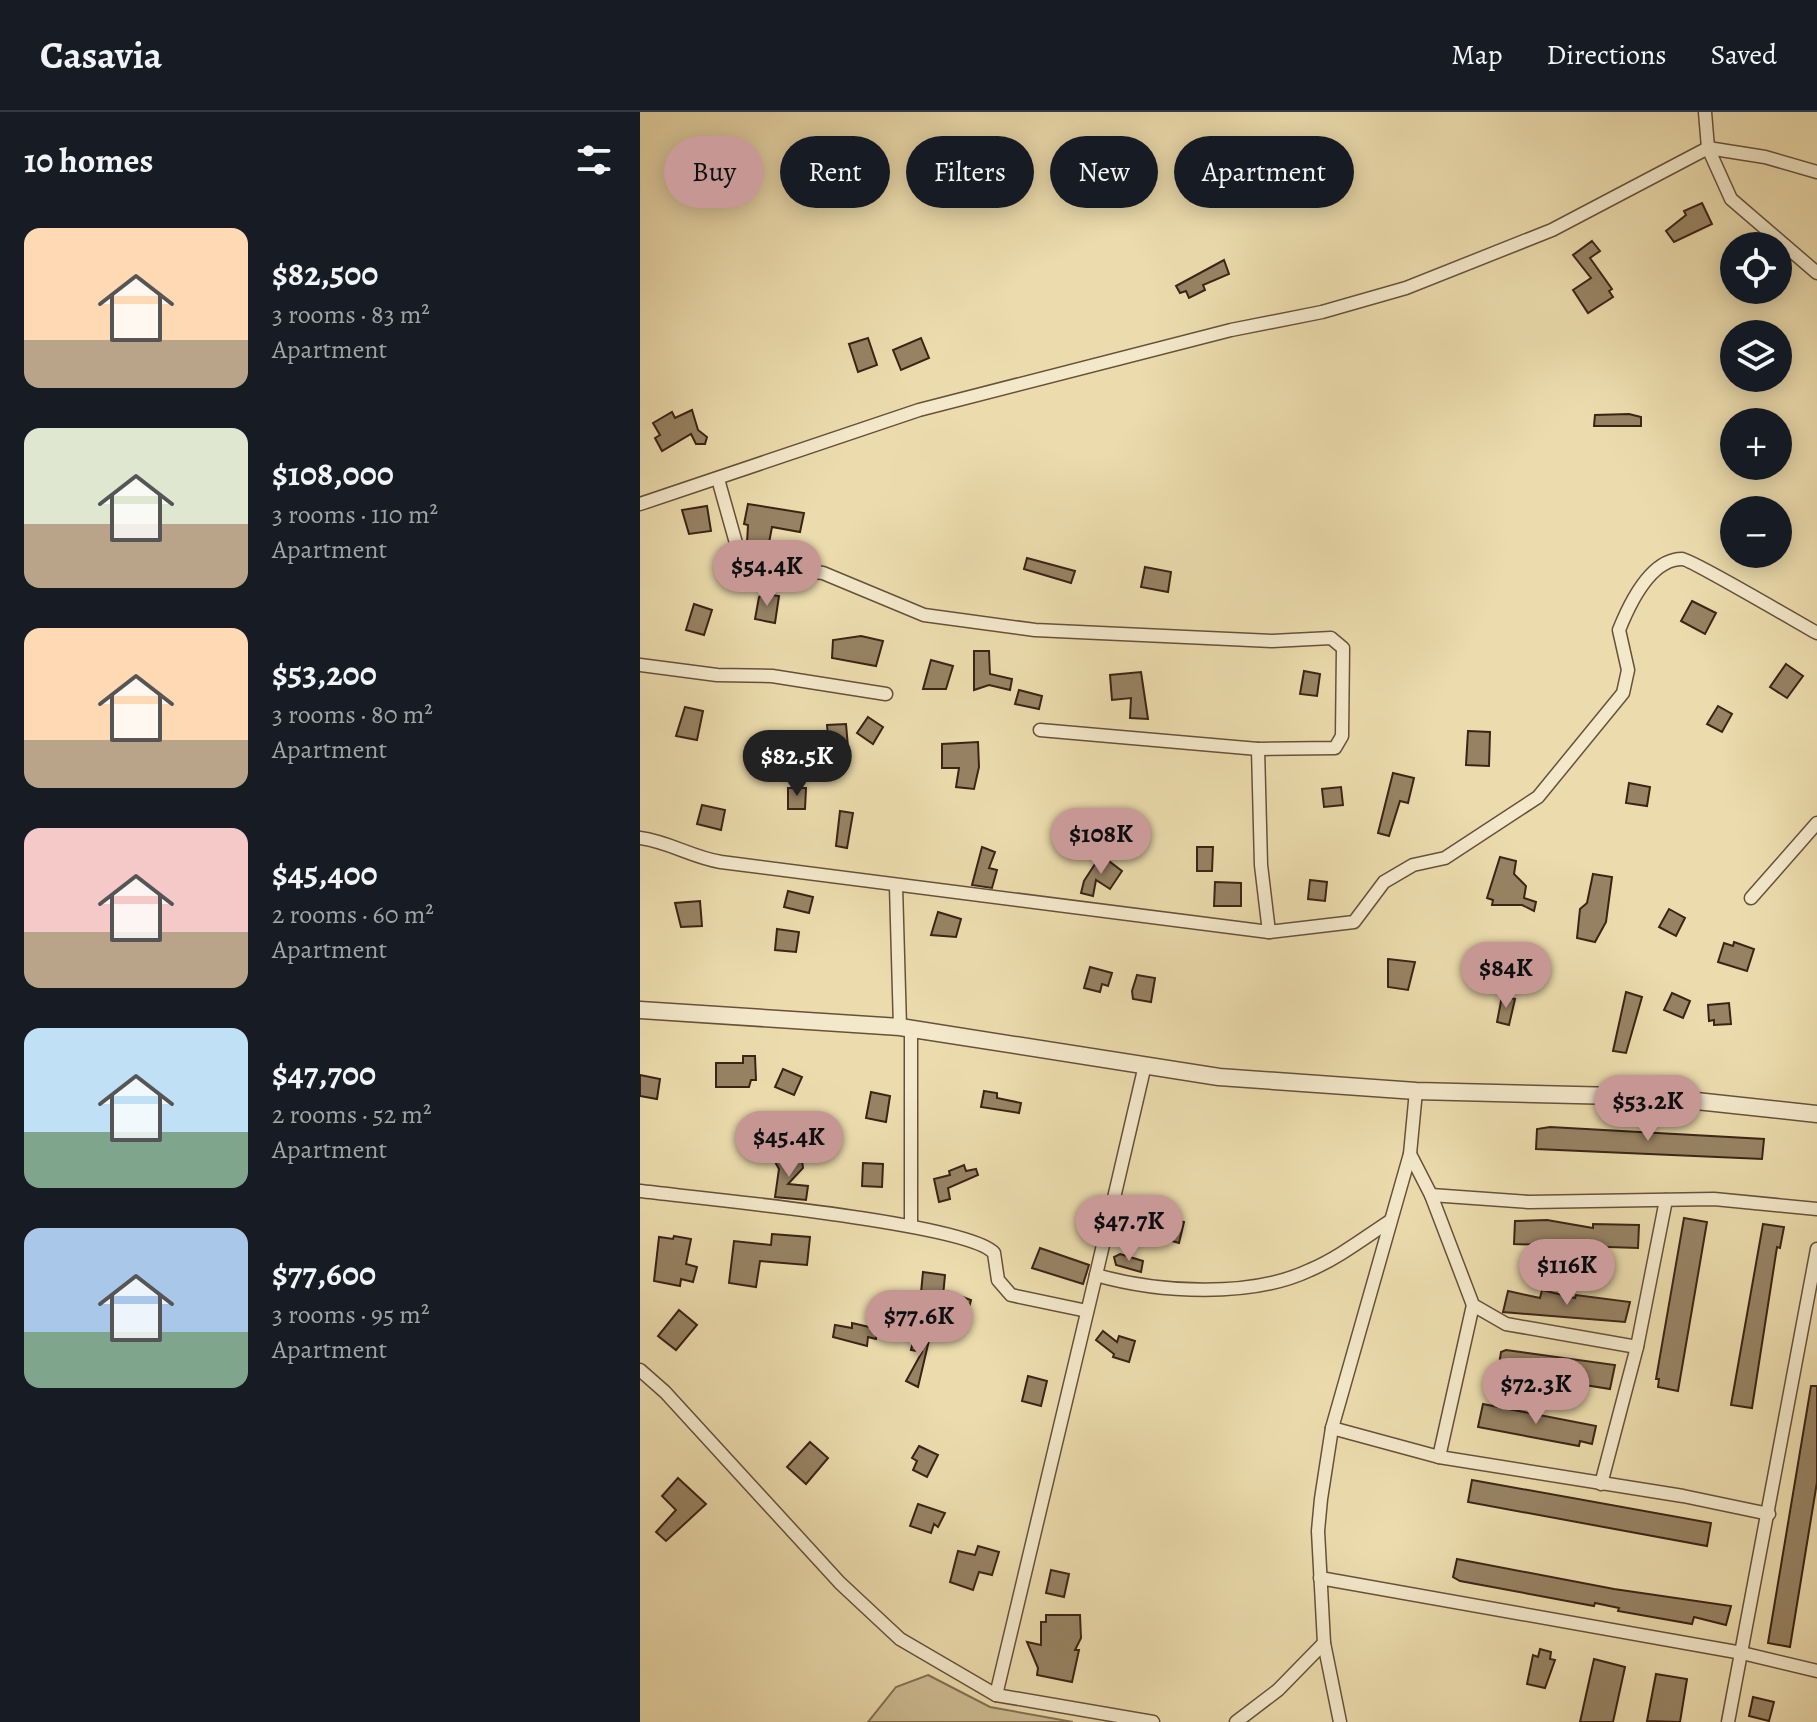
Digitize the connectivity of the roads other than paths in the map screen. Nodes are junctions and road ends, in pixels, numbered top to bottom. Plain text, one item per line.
1 (1705, 112) edge
2 (1708, 148) junction
3 (1817, 172) edge
4 (1817, 273) edge
5 (718, 479) junction
6 (640, 504) edge
7 (1817, 633) edge
8 (640, 665) edge
9 (886, 694) dead end
10 (1040, 730) dead end
11 (1258, 749) junction
12 (1817, 823) edge
13 (640, 838) edge
14 (1817, 843) edge
15 (1799, 844) junction
16 (896, 886) junction
17 (1751, 898) dead end
18 (1269, 932) junction
19 (640, 1010) edge
20 (905, 1029) junction
21 (1145, 1065) junction
22 (1416, 1091) junction
23 (1817, 1114) edge
24 (1410, 1154) junction
25 (640, 1191) edge
26 (1431, 1195) junction
27 (1666, 1200) junction
28 (1817, 1209) edge
29 (1390, 1221) junction
30 (911, 1226) junction
31 (1817, 1249) edge
32 (1096, 1275) junction
33 (1473, 1305) junction
34 (1087, 1311) junction
35 (1637, 1347) junction
36 (640, 1370) edge
37 (1332, 1428) junction
38 (1439, 1457) junction
39 (1601, 1484) junction
40 (1769, 1514) junction
41 (1320, 1578) junction
42 (1324, 1643) junction
43 (1742, 1653) junction
44 (1817, 1671) edge
45 (996, 1695) junction
46 (1153, 1722) edge
47 (1236, 1722) edge
48 (1340, 1722) edge
49 (1728, 1722) edge

1 - 2 street
2 - 3 street
2 - 4 street
2 - 5 street
5 - 6 street
5 - 11 street
7 - 18 street
8 - 9 street
10 - 11 street
11 - 18 street
12 - 15 street
13 - 16 street
14 - 15 street
15 - 17 street
16 - 18 street
16 - 20 street
19 - 20 street
20 - 21 street
20 - 30 street
21 - 22 street
21 - 32 street
22 - 23 street
22 - 24 street
24 - 26 street
24 - 29 street
25 - 30 street
26 - 27 street
26 - 33 street
27 - 28 street
27 - 35 street
29 - 32 street
29 - 37 street
30 - 34 street
31 - 40 street
32 - 34 street
33 - 35 street
33 - 38 street
34 - 45 street
35 - 39 street
36 - 45 street
37 - 38 street
37 - 41 street
38 - 39 street
39 - 40 street
40 - 43 street
41 - 42 street
41 - 43 street
42 - 47 street
42 - 48 street
43 - 44 street
43 - 49 street
45 - 46 street

